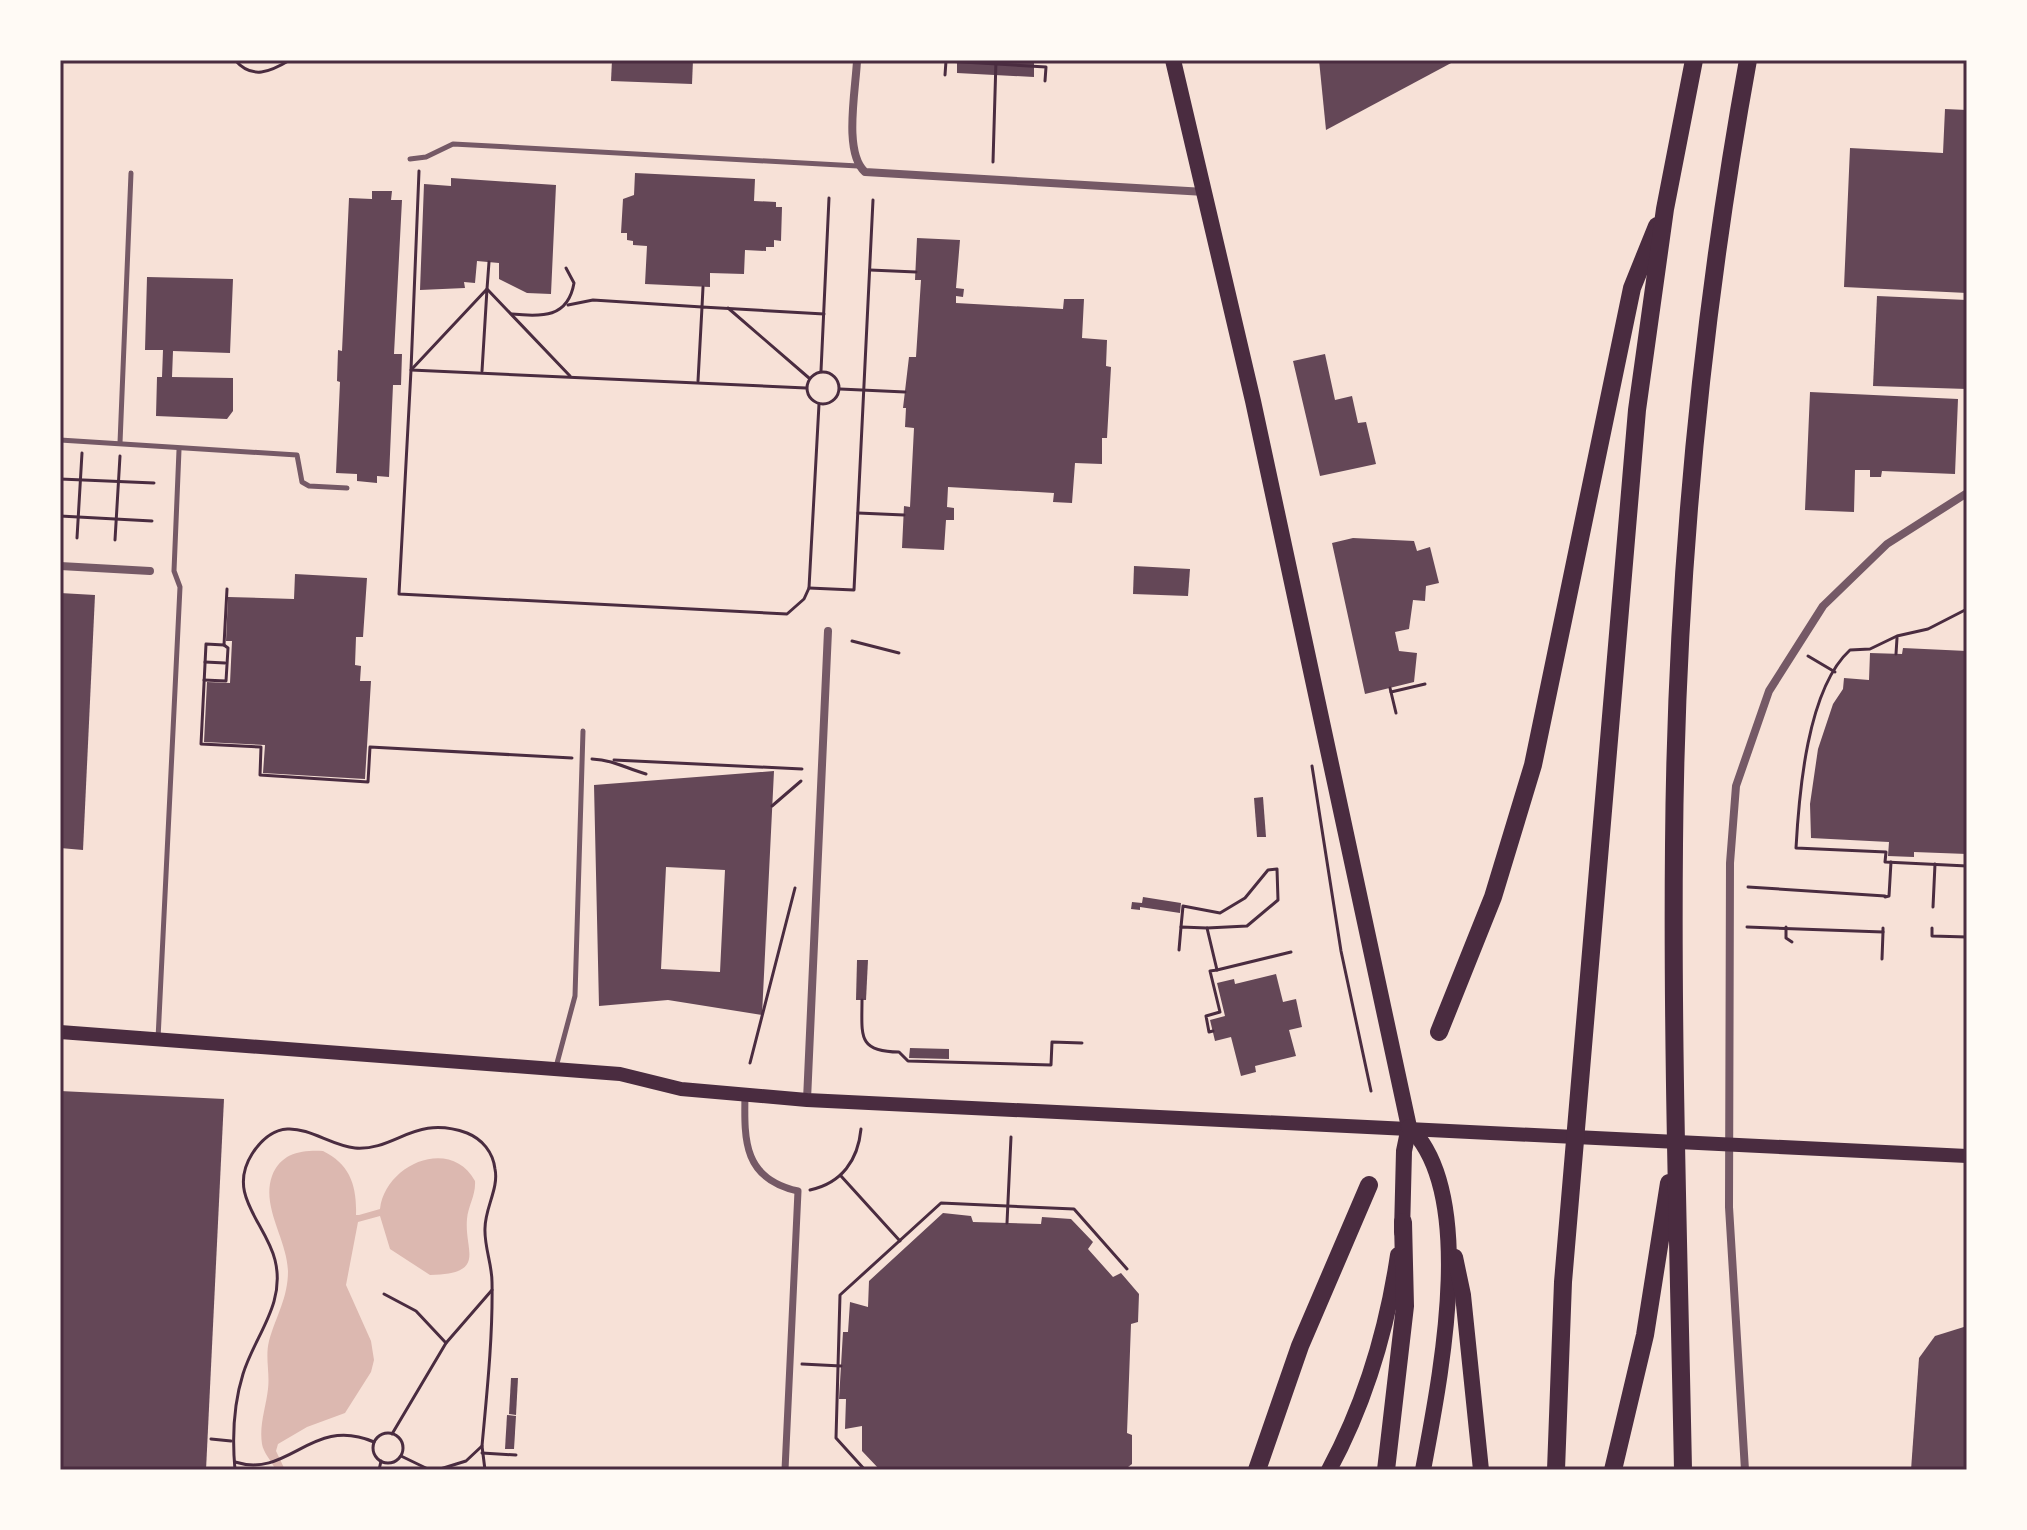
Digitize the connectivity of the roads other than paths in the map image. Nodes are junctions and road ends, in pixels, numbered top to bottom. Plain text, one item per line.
1 (857, 60) edge
2 (1173, 60) edge
3 (1694, 60) edge
4 (1748, 60) edge
5 (410, 159) dead end
6 (858, 166) junction
7 (131, 173) dead end
8 (1206, 192) junction
9 (1665, 209) junction
10 (60, 440) edge
11 (120, 443) junction
12 (179, 450) junction
13 (347, 488) dead end
14 (1967, 493) edge
15 (60, 566) edge
16 (150, 571) dead end
17 (828, 631) dead end
18 (583, 731) dead end
19 (60, 1032) edge
20 (1439, 1032) dead end
21 (158, 1040) junction
22 (556, 1069) junction
23 (745, 1095) junction
24 (807, 1100) junction
25 (1409, 1127) junction
26 (1730, 1144) junction
27 (1967, 1156) edge
28 (1676, 1157) junction
29 (1369, 1185) dead end
30 (1403, 1222) junction
31 (1448, 1226) junction
32 (785, 1470) edge
33 (1257, 1470) edge
34 (1329, 1470) edge
35 (1386, 1470) edge
36 (1423, 1470) edge
37 (1481, 1470) edge
38 (1556, 1470) edge
39 (1613, 1470) edge
40 (1683, 1470) edge
41 (1745, 1470) edge

1 - 6 street
2 - 8 main road
3 - 9 highway
4 - 28 highway
5 - 6 lane
6 - 8 street
7 - 11 lane
8 - 25 main road
9 - 20 highway
9 - 38 highway
10 - 11 lane
11 - 12 lane
12 - 13 lane
12 - 21 lane
14 - 26 street
15 - 16 street
17 - 24 street
18 - 22 lane
19 - 21 main road
21 - 22 main road
22 - 23 main road
23 - 24 main road
23 - 32 street
24 - 25 main road
25 - 26 main road
25 - 30 main road
25 - 31 main road
26 - 27 main road
26 - 41 street
28 - 39 highway
28 - 40 highway
29 - 33 highway
30 - 34 main road
30 - 35 highway
31 - 36 main road
31 - 37 main road

